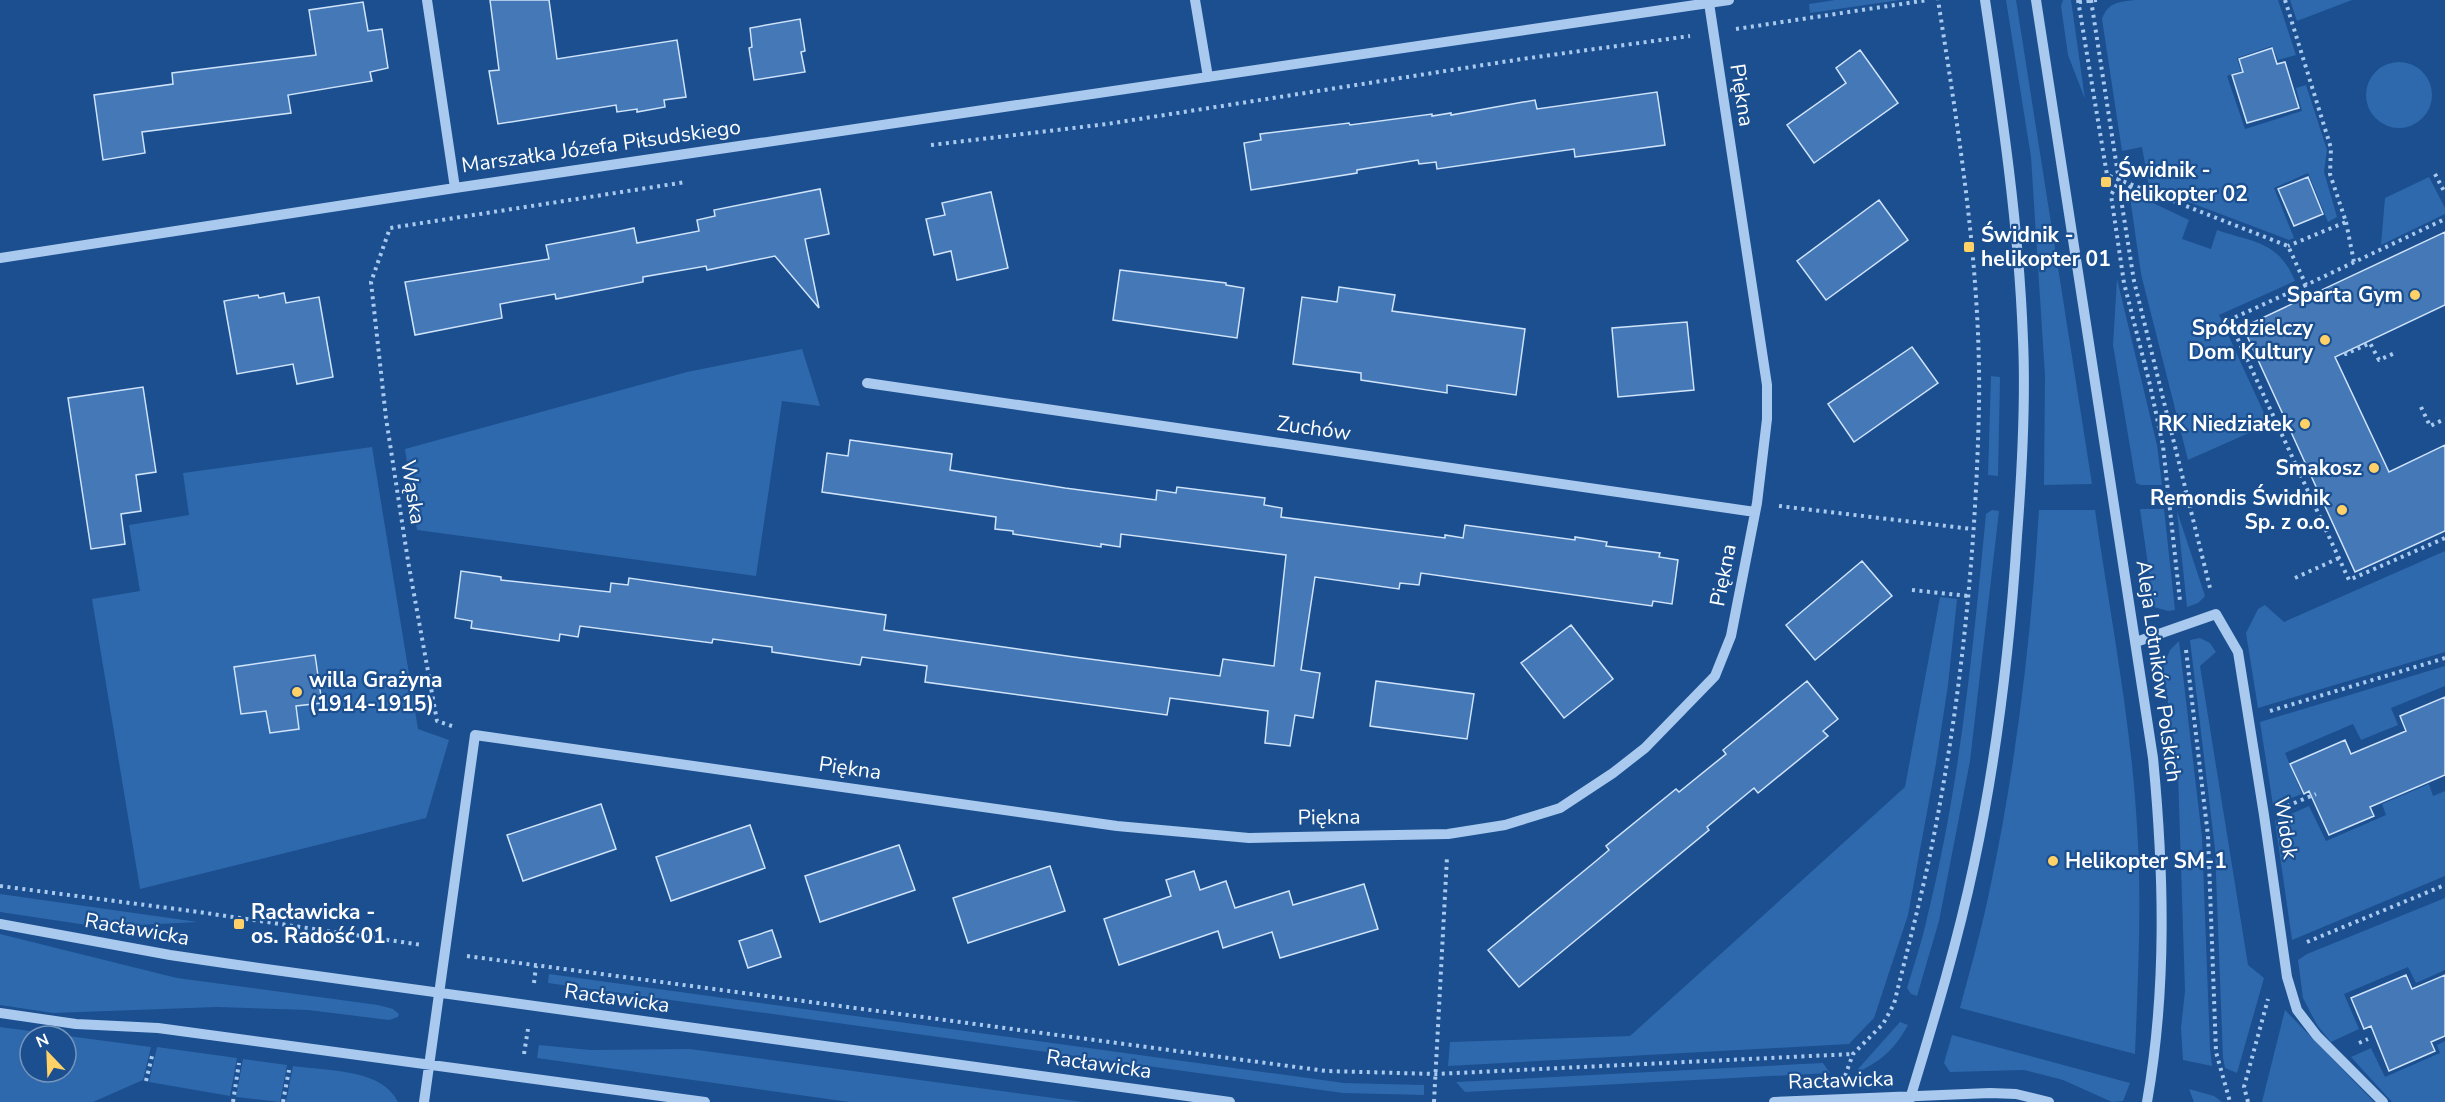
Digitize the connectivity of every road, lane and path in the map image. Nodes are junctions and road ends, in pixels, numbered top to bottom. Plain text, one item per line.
1 (427, 0) edge
2 (1195, 0) edge
3 (1729, 0) edge
4 (1928, 0) edge
5 (1938, 0) edge
6 (1985, 0) edge
7 (2036, 0) edge
8 (2091, 0) edge
9 (2097, 0) edge
10 (2284, 0) edge
11 (2078, 1) edge
12 (1709, 3) junction
13 (1660, 5) edge
14 (1713, 32) junction
15 (1208, 76) junction
16 (929, 146) dead end
17 (2435, 174) dead end
18 (691, 181) dead end
19 (2119, 181) junction
20 (2131, 186) junction
21 (455, 188) junction
22 (2445, 193) edge
23 (2445, 219) edge
24 (2346, 222) junction
25 (2288, 246) junction
26 (0, 258) edge
27 (2354, 262) junction
28 (2306, 285) junction
29 (2345, 352) dead end
30 (2395, 353) dead end
31 (867, 383) dead end
32 (2421, 407) dead end
33 (2445, 419) edge
34 (2185, 494) junction
35 (2169, 496) junction
36 (1756, 507) junction
37 (1972, 529) junction
38 (2445, 538) edge
39 (2339, 558) junction
40 (2295, 578) dead end
41 (1912, 590) dead end
42 (1968, 596) junction
43 (2217, 614) junction
44 (2183, 627) junction
45 (2136, 642) junction
46 (2445, 658) edge
47 (2248, 717) junction
48 (475, 735) junction
49 (1448, 834) junction
50 (2445, 885) edge
51 (0, 886) edge
52 (0, 924) edge
53 (444, 952) junction
54 (2284, 952) junction
55 (536, 966) junction
56 (438, 992) junction
57 (2269, 995) dead end
58 (531, 1005) junction
59 (0, 1013) edge
60 (243, 1039) junction
61 (292, 1045) junction
62 (1853, 1054) junction
63 (428, 1064) junction
64 (1436, 1074) junction
65 (521, 1077) junction
66 (1839, 1099) junction
67 (1909, 1100) edge
68 (233, 1102) edge
69 (283, 1102) edge
70 (424, 1102) edge
71 (705, 1102) edge
72 (1230, 1102) edge
73 (1434, 1102) edge
74 (1774, 1102) edge
75 (2049, 1102) edge
76 (2147, 1102) edge
77 (2230, 1102) edge
78 (2248, 1102) edge
79 (2383, 1102) edge

1 - 21 street
2 - 15 street
3 - 12 street, Marszałka Józefa Piłsudskiego
4 - 14 path
5 - 37 path
6 - 67 street
7 - 45 street, Aleja Lotników Polskich
8 - 9 path
8 - 11 path
8 - 19 path
10 - 24 path
11 - 19 path
12 - 13 street, Marszałka Józefa Piłsudskiego
12 - 14 street, Piękna
13 - 15 street, Marszałka Józefa Piłsudskiego
14 - 16 path
14 - 36 street, Piękna
15 - 21 street, Marszałka Józefa Piłsudskiego
17 - 22 path
18 - 48 path, Wąska
19 - 20 path
19 - 35 path
20 - 25 path
20 - 34 path
21 - 26 street, Marszałka Józefa Piłsudskiego
23 - 27 path
24 - 25 path
24 - 27 path
25 - 28 path
27 - 28 path
28 - 39 path
29 - 30 path
31 - 36 street, Zuchów
32 - 33 path
34 - 35 path
34 - 43 path
35 - 44 path
36 - 37 path
36 - 49 street, Piękna
37 - 42 path
38 - 39 path
39 - 40 path
41 - 42 path
42 - 62 path
43 - 44 street
43 - 47 street, Widok
44 - 45 street
44 - 77 path
45 - 76 street, Aleja Lotników Polskich
46 - 47 path
47 - 54 street, Widok
48 - 49 street, Piękna
48 - 53 street
49 - 64 path
50 - 54 path
51 - 53 path
52 - 56 street, Racławicka
53 - 55 path
53 - 56 street
54 - 79 street, Widok
55 - 58 path
55 - 64 path
56 - 58 street, Racławicka
56 - 63 street
57 - 78 path
58 - 65 path
58 - 72 street, Racławicka
59 - 60 street
60 - 61 street
60 - 68 path
61 - 63 street
61 - 69 path
62 - 64 path
62 - 66 path
63 - 65 street
63 - 70 street
64 - 73 path
65 - 71 street
66 - 67 street, Racławicka
66 - 74 street, Racławicka
67 - 75 street, Racławicka

